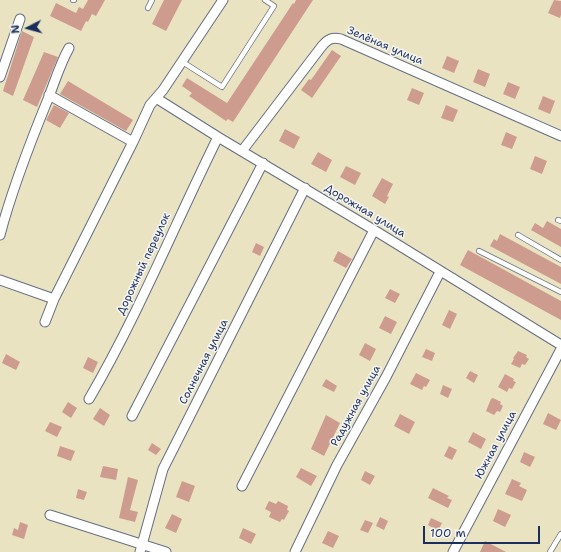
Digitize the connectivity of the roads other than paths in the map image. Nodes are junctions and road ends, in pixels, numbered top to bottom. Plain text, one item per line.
1 (152, 0) edge
2 (223, 0) edge
3 (265, 0) edge
4 (148, 8) dead end
5 (20, 19) dead end
6 (69, 48) dead end
7 (181, 61) junction
8 (0, 77) edge
9 (49, 95) junction
10 (156, 98) junction
11 (561, 136) edge
12 (218, 138) junction
13 (133, 142) junction
14 (242, 151) junction
15 (263, 163) junction
16 (305, 188) junction
17 (374, 230) junction
18 (0, 235) edge
19 (518, 235) dead end
20 (479, 251) dead end
21 (561, 260) edge
22 (440, 272) junction
23 (0, 280) edge
24 (561, 292) edge
25 (54, 299) junction
26 (45, 322) dead end
27 (561, 345) edge
28 (561, 349) edge
29 (89, 399) dead end
30 (132, 416) dead end
31 (242, 486) dead end
32 (50, 516) dead end
33 (561, 534) edge
34 (141, 549) edge
35 (166, 552) edge
36 (294, 552) edge
37 (452, 552) edge
38 (550, 552) edge

1 - 4 lane
2 - 7 street
3 - 7 lane
5 - 8 street
6 - 9 street
7 - 10 street
9 - 13 street
9 - 18 street
10 - 12 street, Дорожная улица
10 - 13 street
11 - 14 street, Зелёная улица
12 - 14 street, Дорожная улица
12 - 29 street, Дорожный переулок
13 - 25 street
14 - 15 street, Дорожная улица
15 - 16 street, Дорожная улица
15 - 30 street
16 - 17 street, Дорожная улица
16 - 34 street, Солнечная улица
17 - 22 street, Дорожная улица
17 - 31 street
19 - 21 lane
20 - 24 lane
22 - 27 street, Дорожная улица
22 - 36 street, Радужная улица
23 - 25 street
25 - 26 street
28 - 37 street, Южная улица
32 - 34 street
33 - 38 lane
34 - 35 street

